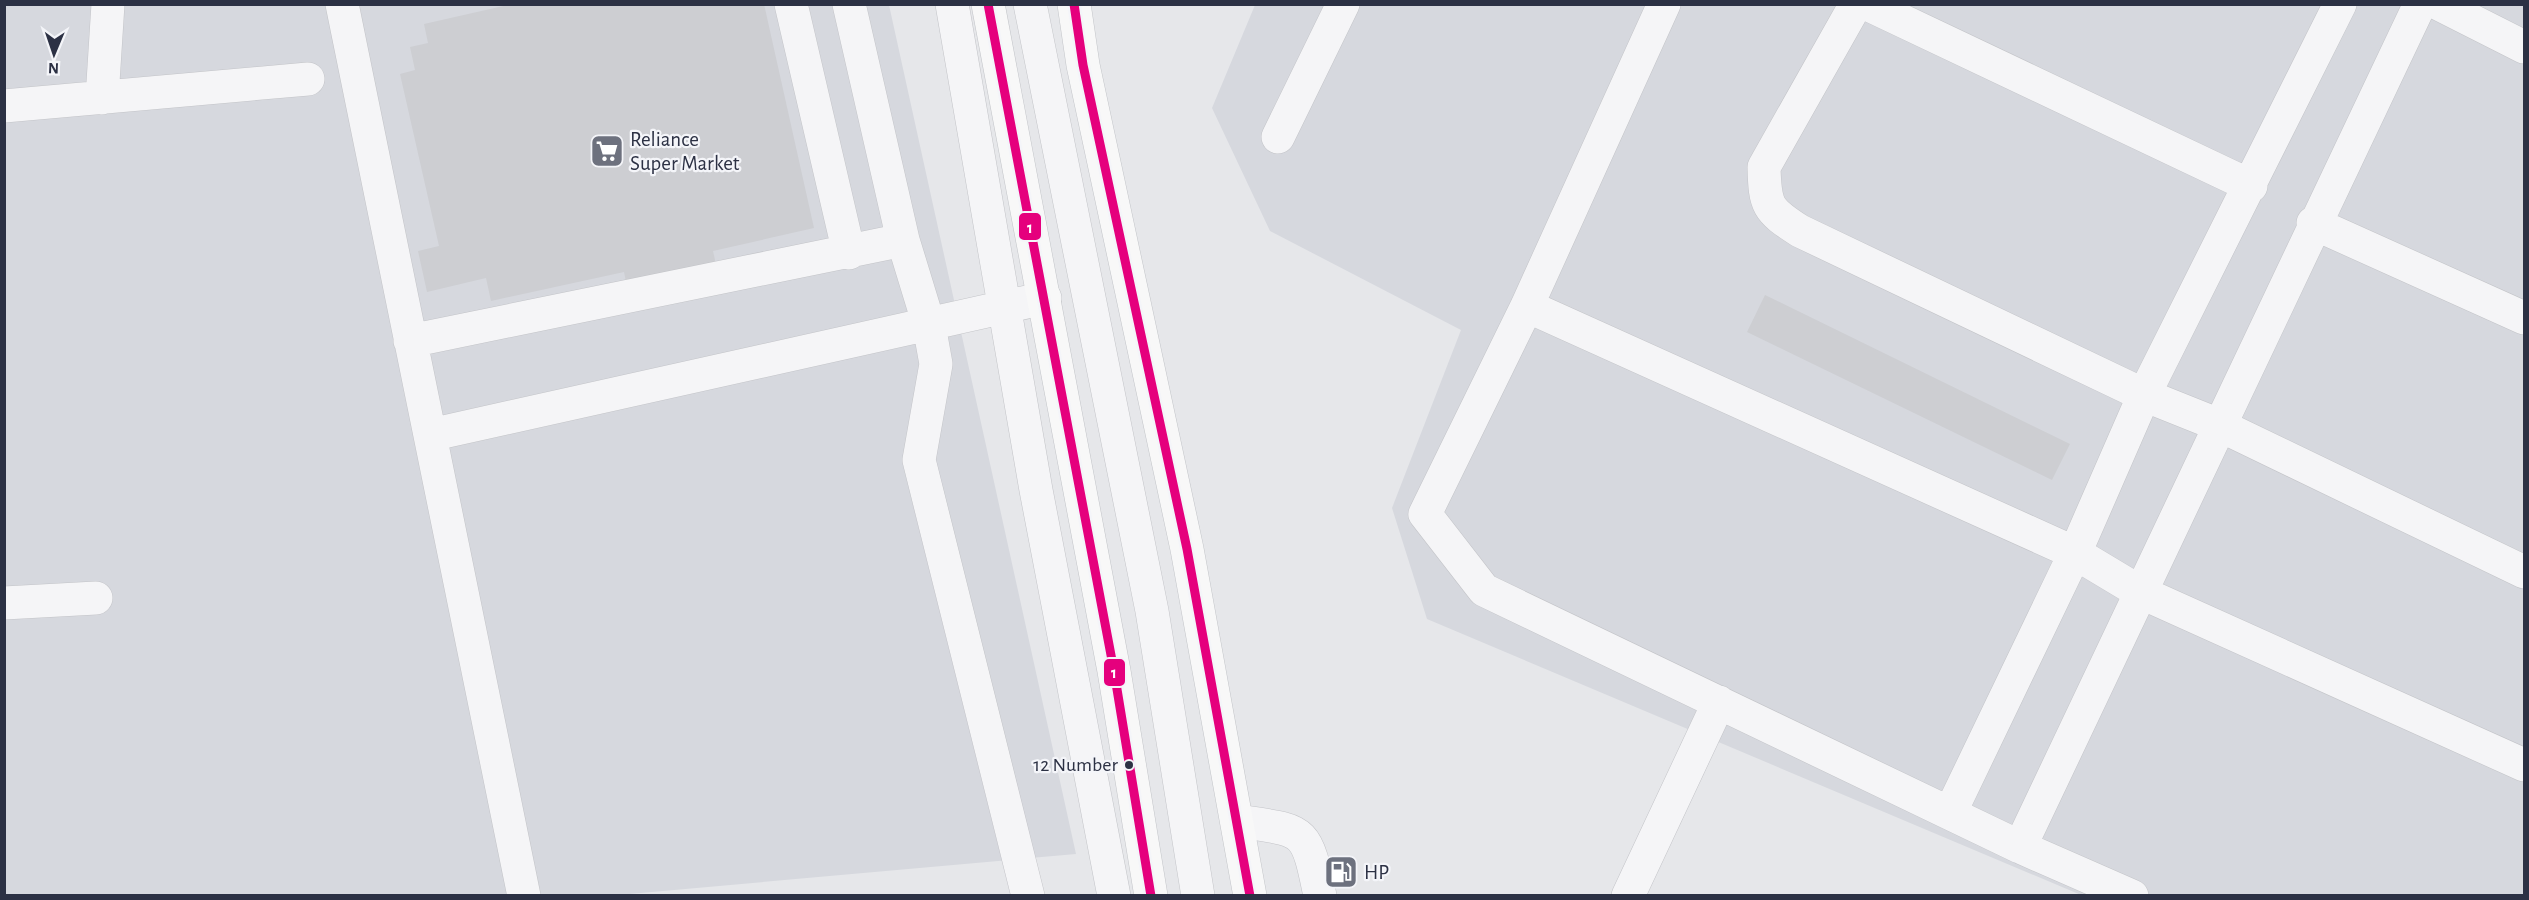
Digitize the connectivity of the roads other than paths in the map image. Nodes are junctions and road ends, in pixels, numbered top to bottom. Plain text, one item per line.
1 (108, 4) edge
2 (342, 4) edge
3 (791, 4) edge
4 (849, 4) edge
5 (952, 4) edge
6 (988, 4) edge
7 (1030, 4) edge
8 (1074, 4) edge
9 (1343, 4) edge
10 (1664, 4) edge
11 (1856, 4) edge
12 (1867, 4) edge
13 (2340, 4) edge
14 (2420, 4) edge
15 (2439, 4) edge
16 (2524, 47) edge
17 (308, 79) dead end
18 (102, 99) junction
19 (4, 106) edge
20 (1278, 137) dead end
21 (2251, 186) junction
22 (2313, 223) junction
23 (903, 240) junction
24 (849, 253) junction
25 (1045, 298) junction
26 (1527, 306) junction
27 (1004, 308) junction
28 (2524, 318) edge
29 (929, 325) junction
30 (410, 341) junction
31 (2144, 395) junction
32 (2219, 425) junction
33 (430, 435) junction
34 (2075, 553) junction
35 (2524, 572) edge
36 (2140, 592) junction
37 (96, 598) dead end
38 (4, 603) edge
39 (1719, 702) junction
40 (2524, 765) edge
41 (1950, 813) junction
42 (1236, 821) junction
43 (2020, 847) junction
44 (1243, 894) edge
45 (524, 896) edge
46 (1028, 896) edge
47 (1114, 896) edge
48 (1150, 896) edge
49 (1198, 896) edge
50 (1320, 896) edge
51 (1628, 896) edge
52 (2132, 896) edge

1 - 18 lane
2 - 30 lane
3 - 24 lane
4 - 23 lane
5 - 27 lane
6 - 25 main road
7 - 49 lane
8 - 42 main road
9 - 20 lane
10 - 26 lane
11 - 31 lane
12 - 21 lane
13 - 21 lane
14 - 22 lane
15 - 16 lane
17 - 18 lane
18 - 19 lane
21 - 31 lane
22 - 28 lane
22 - 32 lane
23 - 24 lane
23 - 29 lane
24 - 30 lane
25 - 27 lane
25 - 48 main road
26 - 34 lane
26 - 39 lane
27 - 29 lane
27 - 47 lane
29 - 33 lane
29 - 46 lane
30 - 33 lane
31 - 32 lane
31 - 34 lane
32 - 35 lane
32 - 36 lane
33 - 45 lane
34 - 36 lane
34 - 41 lane
36 - 40 lane
36 - 43 lane
37 - 38 lane
39 - 41 lane
39 - 51 lane
41 - 43 lane
42 - 44 main road
42 - 50 lane
43 - 52 lane

